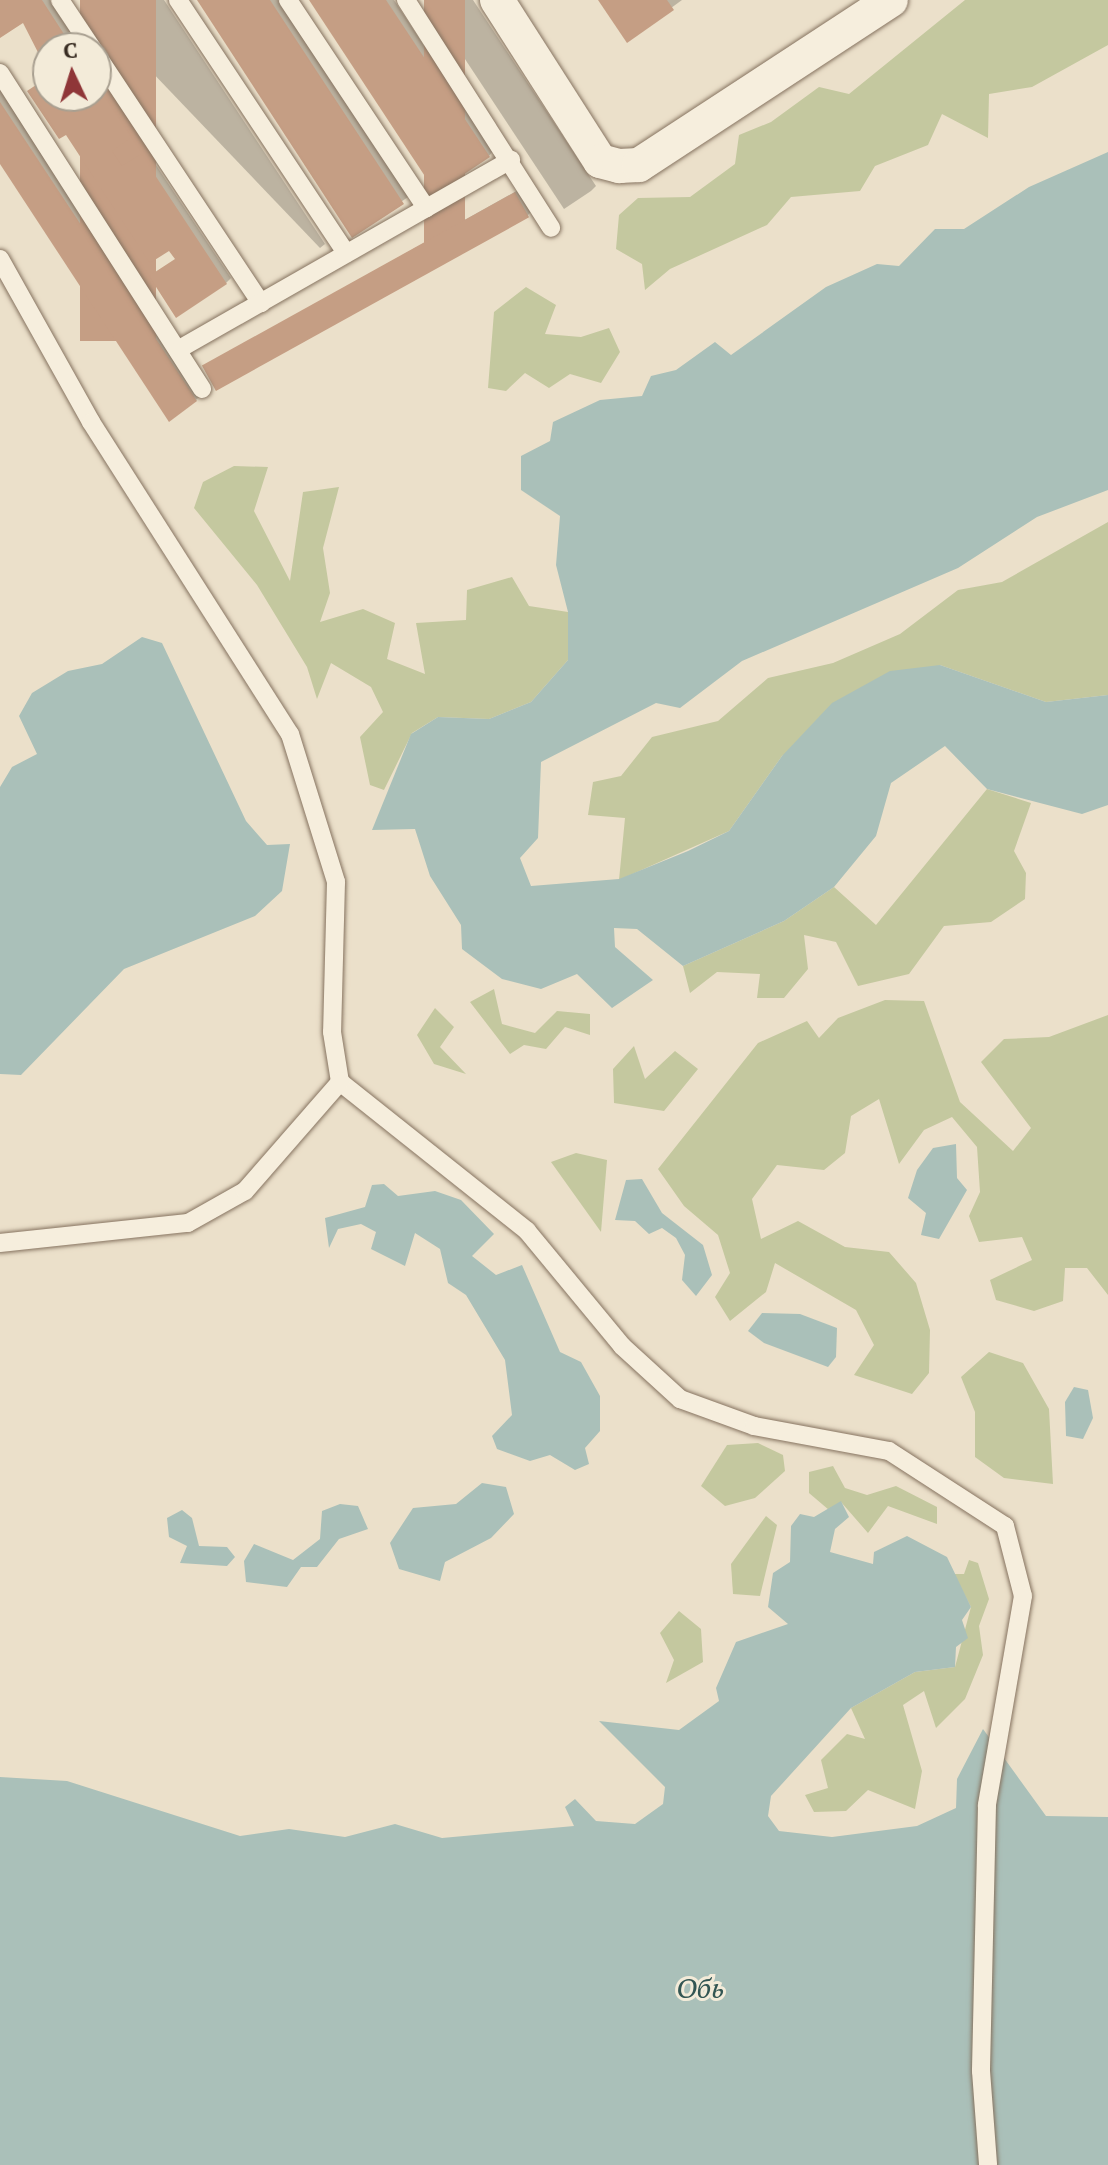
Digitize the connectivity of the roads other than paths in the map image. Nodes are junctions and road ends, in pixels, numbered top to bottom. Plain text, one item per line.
1 (60, 0) edge
2 (178, 0) edge
3 (288, 0) edge
4 (406, 0) edge
5 (497, 0) edge
6 (891, 0) edge
7 (81, 32) edge
8 (0, 73) edge
9 (112, 78) edge
10 (511, 160) junction
11 (426, 208) junction
12 (551, 228) dead end
13 (346, 253) junction
14 (0, 259) edge
15 (261, 303) junction
16 (181, 348) junction
17 (202, 389) dead end
18 (340, 1082) junction
19 (0, 1243) edge
20 (988, 2165) edge

1 - 7 lane
2 - 13 lane
3 - 11 lane
4 - 10 lane
5 - 6 street
8 - 16 lane
9 - 15 lane
10 - 11 lane
10 - 12 lane
11 - 13 lane
13 - 15 lane
14 - 18 lane
15 - 16 lane
16 - 17 lane
18 - 19 lane
18 - 20 lane

